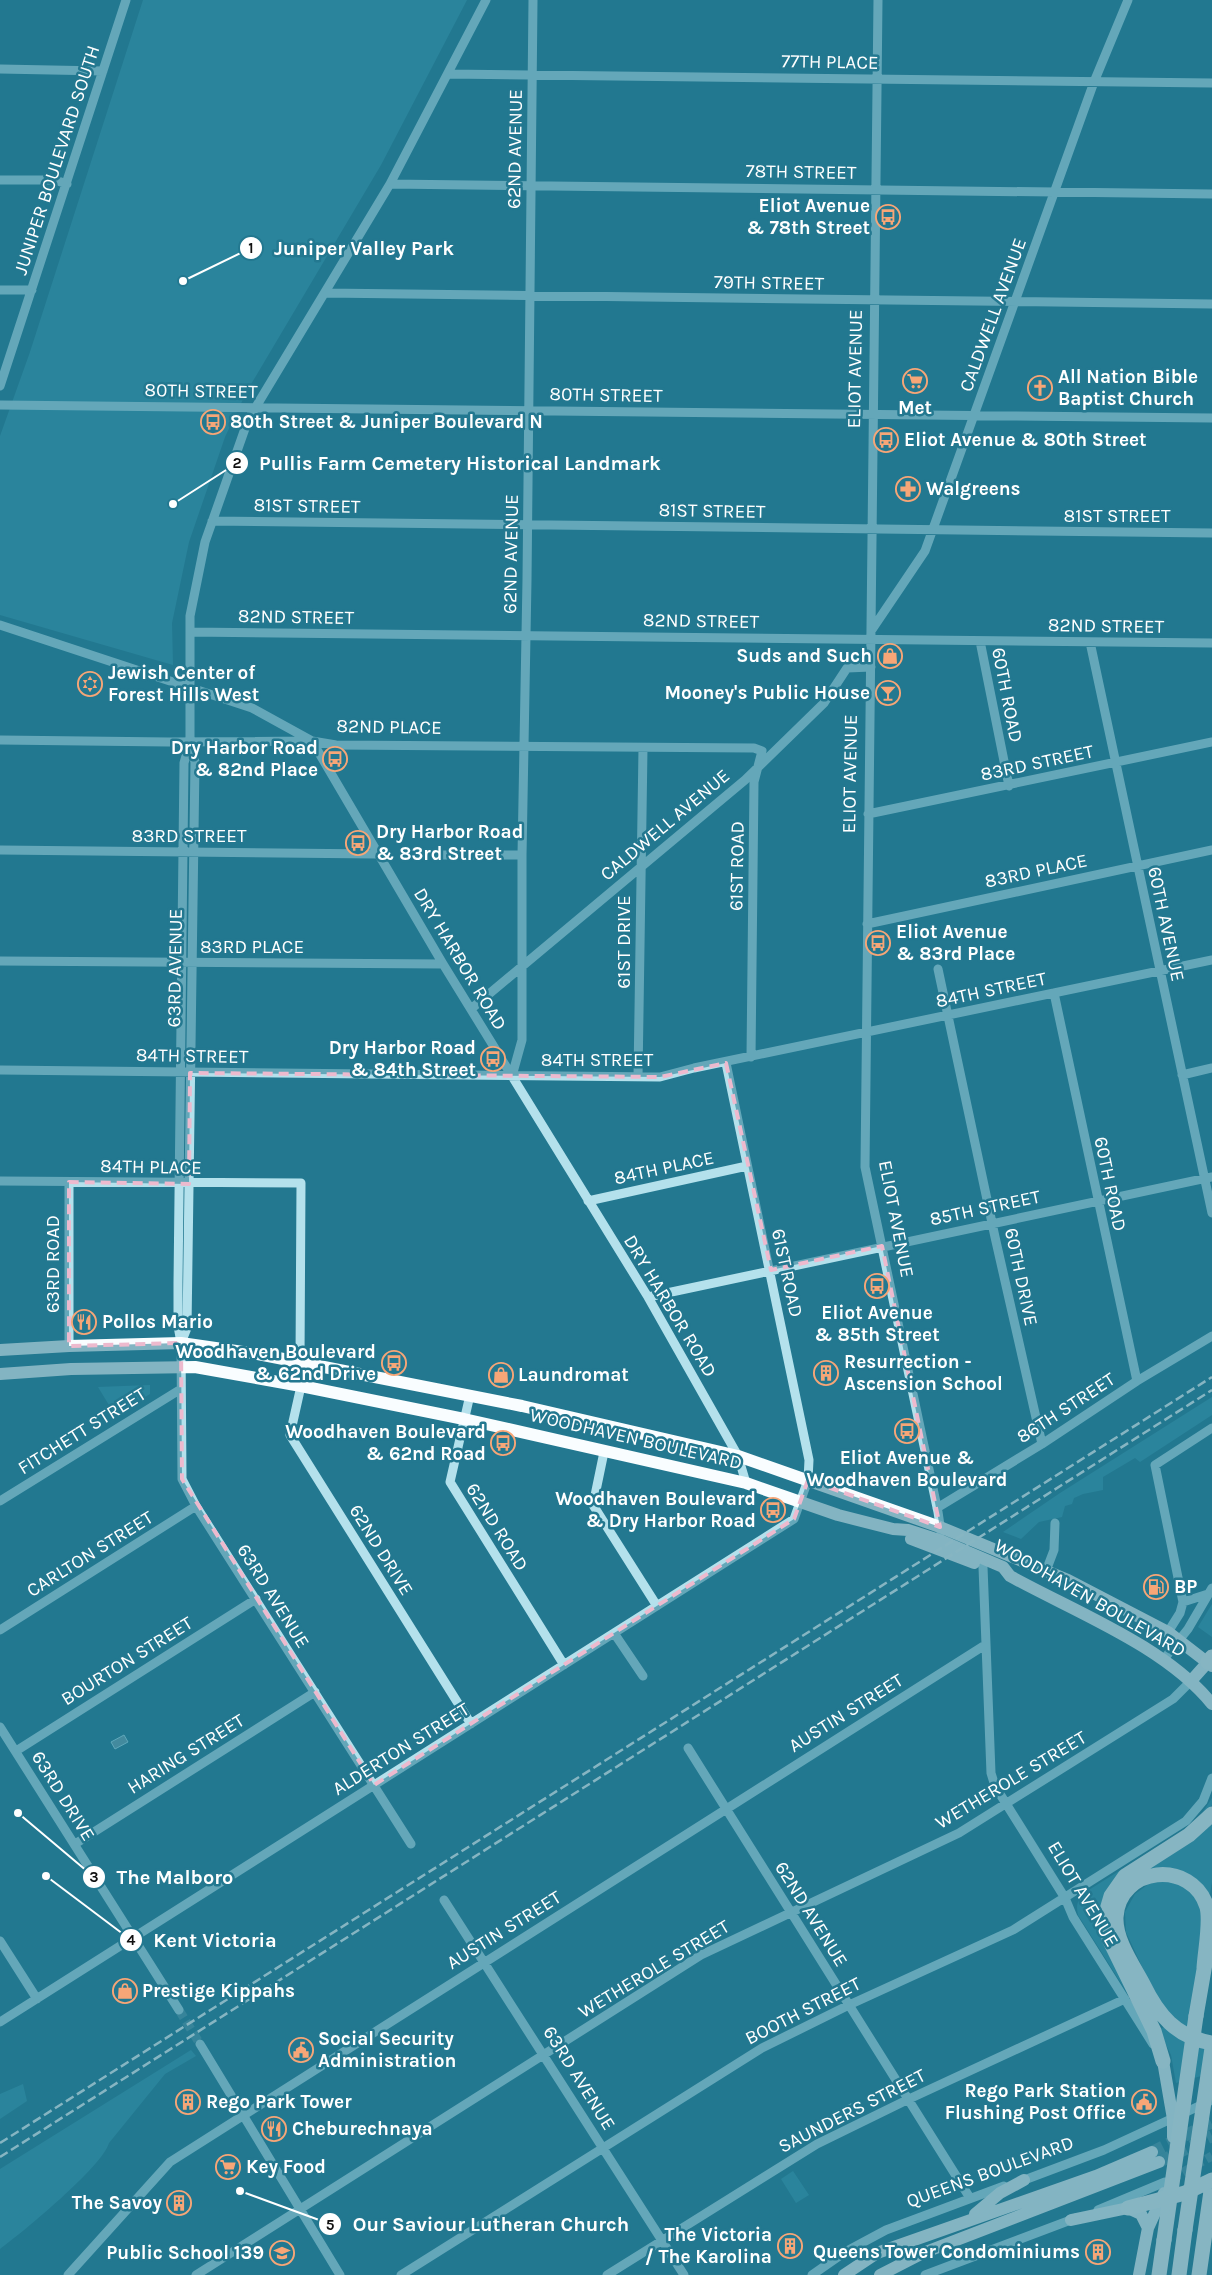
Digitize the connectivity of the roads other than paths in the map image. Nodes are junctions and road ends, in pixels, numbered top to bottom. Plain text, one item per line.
1 (126, 0) edge
2 (486, 0) edge
3 (533, 0) edge
4 (878, 0) edge
5 (1128, 0) edge
6 (0, 69) edge
7 (104, 71) junction
8 (448, 74) junction
9 (532, 76) junction
10 (877, 79) junction
11 (1094, 82) junction
12 (1212, 83) edge
13 (0, 180) edge
14 (67, 184) junction
15 (390, 184) junction
16 (531, 186) junction
17 (876, 189) junction
18 (1054, 192) junction
19 (1212, 194) edge
20 (0, 290) edge
21 (32, 290) junction
22 (325, 293) junction
23 (530, 297) junction
24 (875, 300) junction
25 (1015, 302) junction
26 (1212, 304) edge
27 (0, 386) edge
28 (0, 405) edge
29 (257, 408) junction
30 (528, 411) junction
31 (874, 415) junction
32 (974, 415) junction
33 (1212, 418) edge
34 (212, 522) junction
35 (528, 525) junction
36 (872, 529) junction
37 (932, 530) junction
38 (1212, 533) edge
39 (0, 626) edge
40 (190, 632) junction
41 (526, 635) junction
42 (871, 635) junction
43 (980, 641) junction
44 (1090, 642) junction
45 (1212, 643) edge
46 (871, 667) junction
47 (190, 686) junction
48 (0, 740) edge
49 (312, 741) junction
50 (190, 742) junction
51 (1212, 742) edge
52 (524, 746) junction
53 (643, 748) junction
54 (1115, 763) junction
55 (758, 766) junction
56 (1009, 786) junction
57 (868, 814) junction
58 (0, 850) edge
59 (1212, 850) edge
60 (183, 852) junction
61 (194, 852) junction
62 (377, 854) junction
63 (441, 855) dead end
64 (522, 856) junction
65 (641, 866) junction
66 (1137, 866) junction
67 (867, 924) junction
68 (1212, 960) edge
69 (0, 961) edge
70 (186, 963) junction
71 (443, 964) junction
72 (522, 966) junction
73 (938, 969) dead end
74 (1160, 971) junction
75 (1054, 993) junction
76 (471, 1009) junction
77 (948, 1015) junction
78 (865, 1033) junction
79 (751, 1057) junction
80 (726, 1063) junction
81 (1212, 1068) edge
82 (0, 1070) edge
83 (186, 1073) junction
84 (1182, 1075) junction
85 (512, 1076) junction
86 (638, 1077) junction
87 (747, 1166) junction
88 (1208, 1178) edge
89 (0, 1181) edge
90 (69, 1182) junction
91 (184, 1184) junction
92 (1097, 1200) junction
93 (588, 1201) junction
94 (1212, 1213) edge
95 (993, 1222) junction
96 (882, 1246) junction
97 (771, 1270) junction
98 (648, 1297) junction
99 (1212, 1336) edge
100 (181, 1343) junction
101 (68, 1346) junction
102 (0, 1350) edge
103 (300, 1361) junction
104 (180, 1367) junction
105 (0, 1374) edge
106 (1137, 1381) junction
107 (301, 1386) junction
108 (181, 1388) junction
109 (470, 1395) junction
110 (464, 1419) junction
111 (1212, 1428) edge
112 (1042, 1444) junction
113 (604, 1452) junction
114 (738, 1456) junction
115 (746, 1483) junction
116 (804, 1491) junction
117 (0, 1501) edge
118 (196, 1506) junction
119 (937, 1508) junction
120 (1055, 1523) dead end
121 (940, 1527) junction
122 (893, 1529) junction
123 (942, 1541) junction
124 (983, 1567) junction
125 (1046, 1571) junction
126 (1010, 1576) junction
127 (1210, 1591) edge
128 (256, 1599) junction
129 (1183, 1602) junction
130 (656, 1606) junction
131 (0, 1630) edge
132 (1168, 1632) junction
133 (614, 1633) junction
134 (1179, 1640) junction
135 (985, 1645) junction
136 (1164, 1659) junction
137 (1211, 1662) edge
138 (564, 1665) junction
139 (643, 1676) dead end
140 (1191, 1681) junction
141 (314, 1692) junction
142 (1212, 1704) edge
143 (471, 1724) junction
144 (0, 1726) edge
145 (688, 1748) dead end
146 (16, 1751) junction
147 (1212, 1778) edge
148 (374, 1785) junction
149 (1006, 1803) junction
150 (725, 1809) junction
151 (1212, 1814) edge
152 (75, 1844) junction
153 (411, 1844) dead end
154 (1065, 1898) junction
155 (444, 1900) dead end
156 (790, 1911) junction
157 (1212, 1927) edge
158 (134, 1937) junction
159 (0, 1941) edge
160 (485, 1961) junction
161 (1204, 1968) junction
162 (37, 1999) junction
163 (1125, 1999) junction
164 (849, 2005) junction
165 (179, 2010) tunnel mouth
166 (0, 2022) edge
167 (1212, 2043) edge
168 (200, 2044) tunnel mouth
169 (1212, 2048) edge
170 (544, 2054) junction
171 (1163, 2061) junction
172 (909, 2099) junction
173 (1212, 2100) edge
174 (243, 2114) junction
175 (1173, 2119) junction
176 (603, 2147) junction
177 (1024, 2180) junction
178 (1165, 2182) tunnel mouth
179 (1212, 2182) edge
180 (970, 2198) junction
181 (1161, 2200) junction
182 (1128, 2208) junction
183 (299, 2209) junction
184 (1071, 2220) junction
185 (966, 2221) junction
186 (1148, 2228) junction
187 (662, 2240) junction
188 (930, 2274) edge
189 (68, 2275) edge
190 (196, 2275) edge
191 (340, 2275) edge
192 (401, 2275) edge
193 (607, 2275) edge
194 (684, 2275) edge
195 (812, 2275) edge
196 (844, 2275) edge
197 (880, 2275) edge
198 (1139, 2275) edge
199 (1158, 2275) edge
200 (1179, 2275) edge
201 (1199, 2275) edge

1 - 7 street, JUNIPER BOULEVARD SOUTH
2 - 8 street, 63RD AVENUE
3 - 9 street, 62ND AVENUE
4 - 10 street, ELIOT AVENUE
5 - 11 street, CALDWELL AVENUE
6 - 7 street
7 - 14 street, JUNIPER BOULEVARD SOUTH
8 - 9 street, 77TH PLACE
8 - 15 street, 63RD AVENUE
9 - 10 street, 77TH PLACE
9 - 16 street, 62ND AVENUE
10 - 11 street, 77TH PLACE
10 - 17 street, ELIOT AVENUE
11 - 12 street, 77TH PLACE
11 - 18 street, CALDWELL AVENUE
13 - 14 street
14 - 21 street, JUNIPER BOULEVARD SOUTH
15 - 16 street, 78TH STREET
15 - 22 street, 63RD AVENUE
16 - 17 street, 78TH STREET
16 - 23 street, 62ND AVENUE
17 - 18 street, 78TH STREET
17 - 24 street, ELIOT AVENUE
18 - 19 street, 78TH STREET
18 - 25 street, CALDWELL AVENUE
20 - 21 street
21 - 27 street, JUNIPER BOULEVARD SOUTH
22 - 23 street, 79TH STREET
22 - 29 street, 63RD AVENUE
23 - 24 street, 79TH STREET
23 - 30 street, 62ND AVENUE
24 - 25 street, 79TH STREET
24 - 31 street, ELIOT AVENUE
25 - 26 street, 79TH STREET
25 - 32 street, CALDWELL AVENUE
28 - 29 street, 80TH STREET
29 - 30 street, 80TH STREET
29 - 34 street, 63RD AVENUE
30 - 31 street, 80TH STREET
30 - 35 street, 62ND AVENUE
31 - 32 street, 80TH STREET
31 - 36 street, ELIOT AVENUE
32 - 33 street, 80TH STREET
32 - 37 street, CALDWELL AVENUE
34 - 35 street, 81ST STREET
34 - 40 street, 63RD AVENUE
35 - 36 street, 81ST STREET
35 - 41 street, 62ND AVENUE
36 - 37 street, 81ST STREET
36 - 42 street, ELIOT AVENUE
37 - 38 street, 81ST STREET
37 - 42 street, CALDWELL AVENUE
39 - 47 street
40 - 41 street, 82ND STREET
40 - 47 street, 63RD AVENUE
41 - 42 street, 82ND STREET
41 - 52 street, 62ND AVENUE
42 - 43 street, 82ND STREET
42 - 46 street, ELIOT AVENUE
43 - 44 street, 82ND STREET
43 - 56 street, 60TH ROAD
44 - 45 street, 82ND STREET
44 - 54 street, 60TH AVENUE
46 - 55 street, CALDWELL AVENUE
46 - 57 street, ELIOT AVENUE
47 - 49 street
47 - 50 street, 63RD AVENUE
48 - 50 street, 82ND PLACE
49 - 50 street, 82ND PLACE
49 - 52 street, 82ND PLACE
49 - 62 street, DRY HARBOR ROAD
50 - 60 street, 63RD AVENUE
50 - 61 street, 63RD AVENUE
51 - 54 street, 83RD STREET
52 - 53 street, 82ND PLACE
52 - 64 street, 62ND AVENUE
53 - 55 street, 82ND PLACE
53 - 65 street, 61ST DRIVE
54 - 56 street, 83RD STREET
54 - 66 street, 60TH AVENUE
55 - 65 street, CALDWELL AVENUE
55 - 79 street, 61ST ROAD
56 - 57 street, 83RD STREET
57 - 67 street, ELIOT AVENUE
58 - 60 street, 83RD STREET
59 - 66 street, 83RD PLACE
60 - 61 street, 83RD STREET
60 - 70 street, 63RD AVENUE
61 - 62 street, 83RD STREET
61 - 70 street, 63RD AVENUE
62 - 71 street, DRY HARBOR ROAD
63 - 64 street
64 - 72 street, 62ND AVENUE
65 - 72 street, CALDWELL AVENUE
65 - 86 street, 61ST DRIVE
66 - 67 street, 83RD PLACE
66 - 74 street, 60TH AVENUE
67 - 78 street, ELIOT AVENUE
68 - 74 street, 84TH STREET
69 - 70 street, 83RD PLACE
70 - 71 street, 83RD PLACE
70 - 83 street, 63RD AVENUE
71 - 76 street, DRY HARBOR ROAD
72 - 76 street, CALDWELL AVENUE
72 - 85 street, 62ND AVENUE
73 - 77 street, 60TH DRIVE
74 - 75 street, 84TH STREET
74 - 84 street, 60TH AVENUE
75 - 77 street, 84TH STREET
75 - 92 street, 60TH ROAD
76 - 85 street, DRY HARBOR ROAD
77 - 78 street, 84TH STREET
77 - 95 street, 60TH DRIVE
78 - 79 street, 84TH STREET
78 - 96 street, ELIOT AVENUE
79 - 80 street, 84TH STREET
80 - 86 street, 84TH STREET
80 - 87 street, 61ST ROAD
81 - 84 street
82 - 83 street, 84TH STREET
83 - 85 street, 84TH STREET
83 - 91 street, 63RD AVENUE
84 - 88 street, 60TH AVENUE
85 - 86 street, 84TH STREET
85 - 93 street, DRY HARBOR ROAD
87 - 93 street, 84TH PLACE
87 - 97 street, 61ST ROAD
88 - 92 street, 85TH STREET
88 - 94 street, 60TH AVENUE
89 - 90 street, 84TH PLACE
90 - 91 street, 84TH PLACE
90 - 101 street, 63RD ROAD
91 - 100 street, 63RD AVENUE
91 - 103 street, 84TH PLACE
92 - 95 street, 85TH STREET
92 - 106 street, 60TH ROAD
93 - 98 street, DRY HARBOR ROAD
95 - 96 street, 85TH STREET
95 - 112 street, 60TH DRIVE
96 - 97 street, 85TH STREET
96 - 119 street, ELIOT AVENUE
97 - 98 street, 85TH STREET
97 - 116 street, 61ST ROAD
98 - 114 street, DRY HARBOR ROAD
99 - 106 street, 86TH STREET
100 - 101 main road, WOODHAVEN BOULEVARD
100 - 103 main road, WOODHAVEN BOULEVARD
100 - 104 street, 63RD AVENUE
101 - 102 main road, WOODHAVEN BOULEVARD
103 - 109 main road, WOODHAVEN BOULEVARD
104 - 105 main road, WOODHAVEN BOULEVARD
104 - 107 main road, WOODHAVEN BOULEVARD
104 - 108 street, 63RD AVENUE
106 - 112 street, 86TH STREET
107 - 110 main road, WOODHAVEN BOULEVARD
107 - 143 street, 62ND DRIVE
108 - 117 street, FITCHETT STREET
108 - 118 street, 63RD AVENUE
109 - 110 street, 62ND ROAD
109 - 114 main road, WOODHAVEN BOULEVARD
110 - 113 main road, WOODHAVEN BOULEVARD
110 - 138 street, 62ND ROAD
111 - 129 street
112 - 119 street, 86TH STREET
113 - 115 main road, WOODHAVEN BOULEVARD
113 - 130 street
114 - 115 street, DRY HARBOR ROAD
114 - 116 main road, WOODHAVEN BOULEVARD
115 - 116 main road, WOODHAVEN BOULEVARD
116 - 121 main road, WOODHAVEN BOULEVARD
116 - 122 main road, WOODHAVEN BOULEVARD
116 - 130 street, ALDERTON STREET
118 - 128 street, 63RD AVENUE
118 - 131 street, CARLTON STREET
119 - 121 street, ELIOT AVENUE
120 - 125 street
121 - 123 street, ELIOT AVENUE
121 - 125 main road, WOODHAVEN BOULEVARD
122 - 123 main road, WOODHAVEN BOULEVARD
122 - 124 main road
123 - 126 main road, WOODHAVEN BOULEVARD
124 - 126 main road
124 - 135 street, ELIOT AVENUE
125 - 132 main road, WOODHAVEN BOULEVARD
126 - 136 main road, WOODHAVEN BOULEVARD
127 - 129 street
127 - 134 street
128 - 141 street, 63RD AVENUE
128 - 146 street, BOURTON STREET
129 - 132 street
130 - 133 street, ALDERTON STREET
132 - 134 main road, WOODHAVEN BOULEVARD
133 - 138 street, ALDERTON STREET
133 - 139 street
134 - 136 street
134 - 137 main road, WOODHAVEN BOULEVARD
135 - 149 street, ELIOT AVENUE
135 - 150 street, AUSTIN STREET
136 - 140 main road, WOODHAVEN BOULEVARD
137 - 140 main road
138 - 143 street, ALDERTON STREET
140 - 142 main road, WOODHAVEN BOULEVARD
140 - 149 street, WETHEROLE STREET
141 - 148 street, 63RD AVENUE
141 - 152 street, HARING STREET
143 - 148 street, ALDERTON STREET
144 - 146 street, 63RD DRIVE
145 - 150 street, 62ND AVENUE
146 - 152 street, 63RD DRIVE
147 - 154 street, BOOTH STREET
148 - 153 street, 63RD AVENUE
148 - 158 street, ALDERTON STREET
149 - 154 street, ELIOT AVENUE
149 - 156 street, WETHEROLE STREET
150 - 156 street, 62ND AVENUE
150 - 160 street, AUSTIN STREET
151 - 171 highway
152 - 158 street, 63RD DRIVE
154 - 163 street, ELIOT AVENUE
154 - 164 street, BOOTH STREET
155 - 160 street, 63RD AVENUE
156 - 164 street, 62ND AVENUE
156 - 170 street, WETHEROLE STREET
157 - 161 highway
158 - 162 street, ALDERTON STREET
158 - 165 street, 63RD DRIVE
159 - 162 street
160 - 170 street, 63RD AVENUE
160 - 174 street, AUSTIN STREET
161 - 167 highway
161 - 199 highway, bridge
162 - 166 street, ALDERTON STREET
163 - 171 street, ELIOT AVENUE
163 - 172 street, SAUNDERS STREET
164 - 172 street, 62ND AVENUE
164 - 176 street, BOOTH STREET
168 - 174 street
169 - 200 highway, bridge
170 - 176 street, 63RD AVENUE
170 - 183 street, WETHEROLE STREET
171 - 175 main road, ELIOT AVENUE
172 - 180 street, 62ND AVENUE
172 - 187 street, SAUNDERS STREET
173 - 175 street, QUEENS BOULEVARD
174 - 183 street
174 - 189 street, AUSTIN STREET
175 - 177 street, QUEENS BOULEVARD
175 - 181 main road, ELIOT AVENUE
176 - 187 street, 63RD AVENUE
176 - 192 street, BOOTH STREET
177 - 180 street, QUEENS BOULEVARD
177 - 185 main road
178 - 184 street
179 - 181 highway
179 - 201 highway
180 - 195 street, QUEENS BOULEVARD
181 - 182 highway
181 - 186 main road, ELIOT AVENUE
182 - 184 main road
182 - 186 main road
183 - 190 street, WETHEROLE STREET
183 - 191 street
184 - 188 street
185 - 196 main road, QUEENS BOULEVARD
185 - 197 main road, QUEENS BOULEVARD
186 - 198 main road, ELIOT AVENUE
187 - 193 street, SAUNDERS STREET
187 - 194 street, 63RD AVENUE

